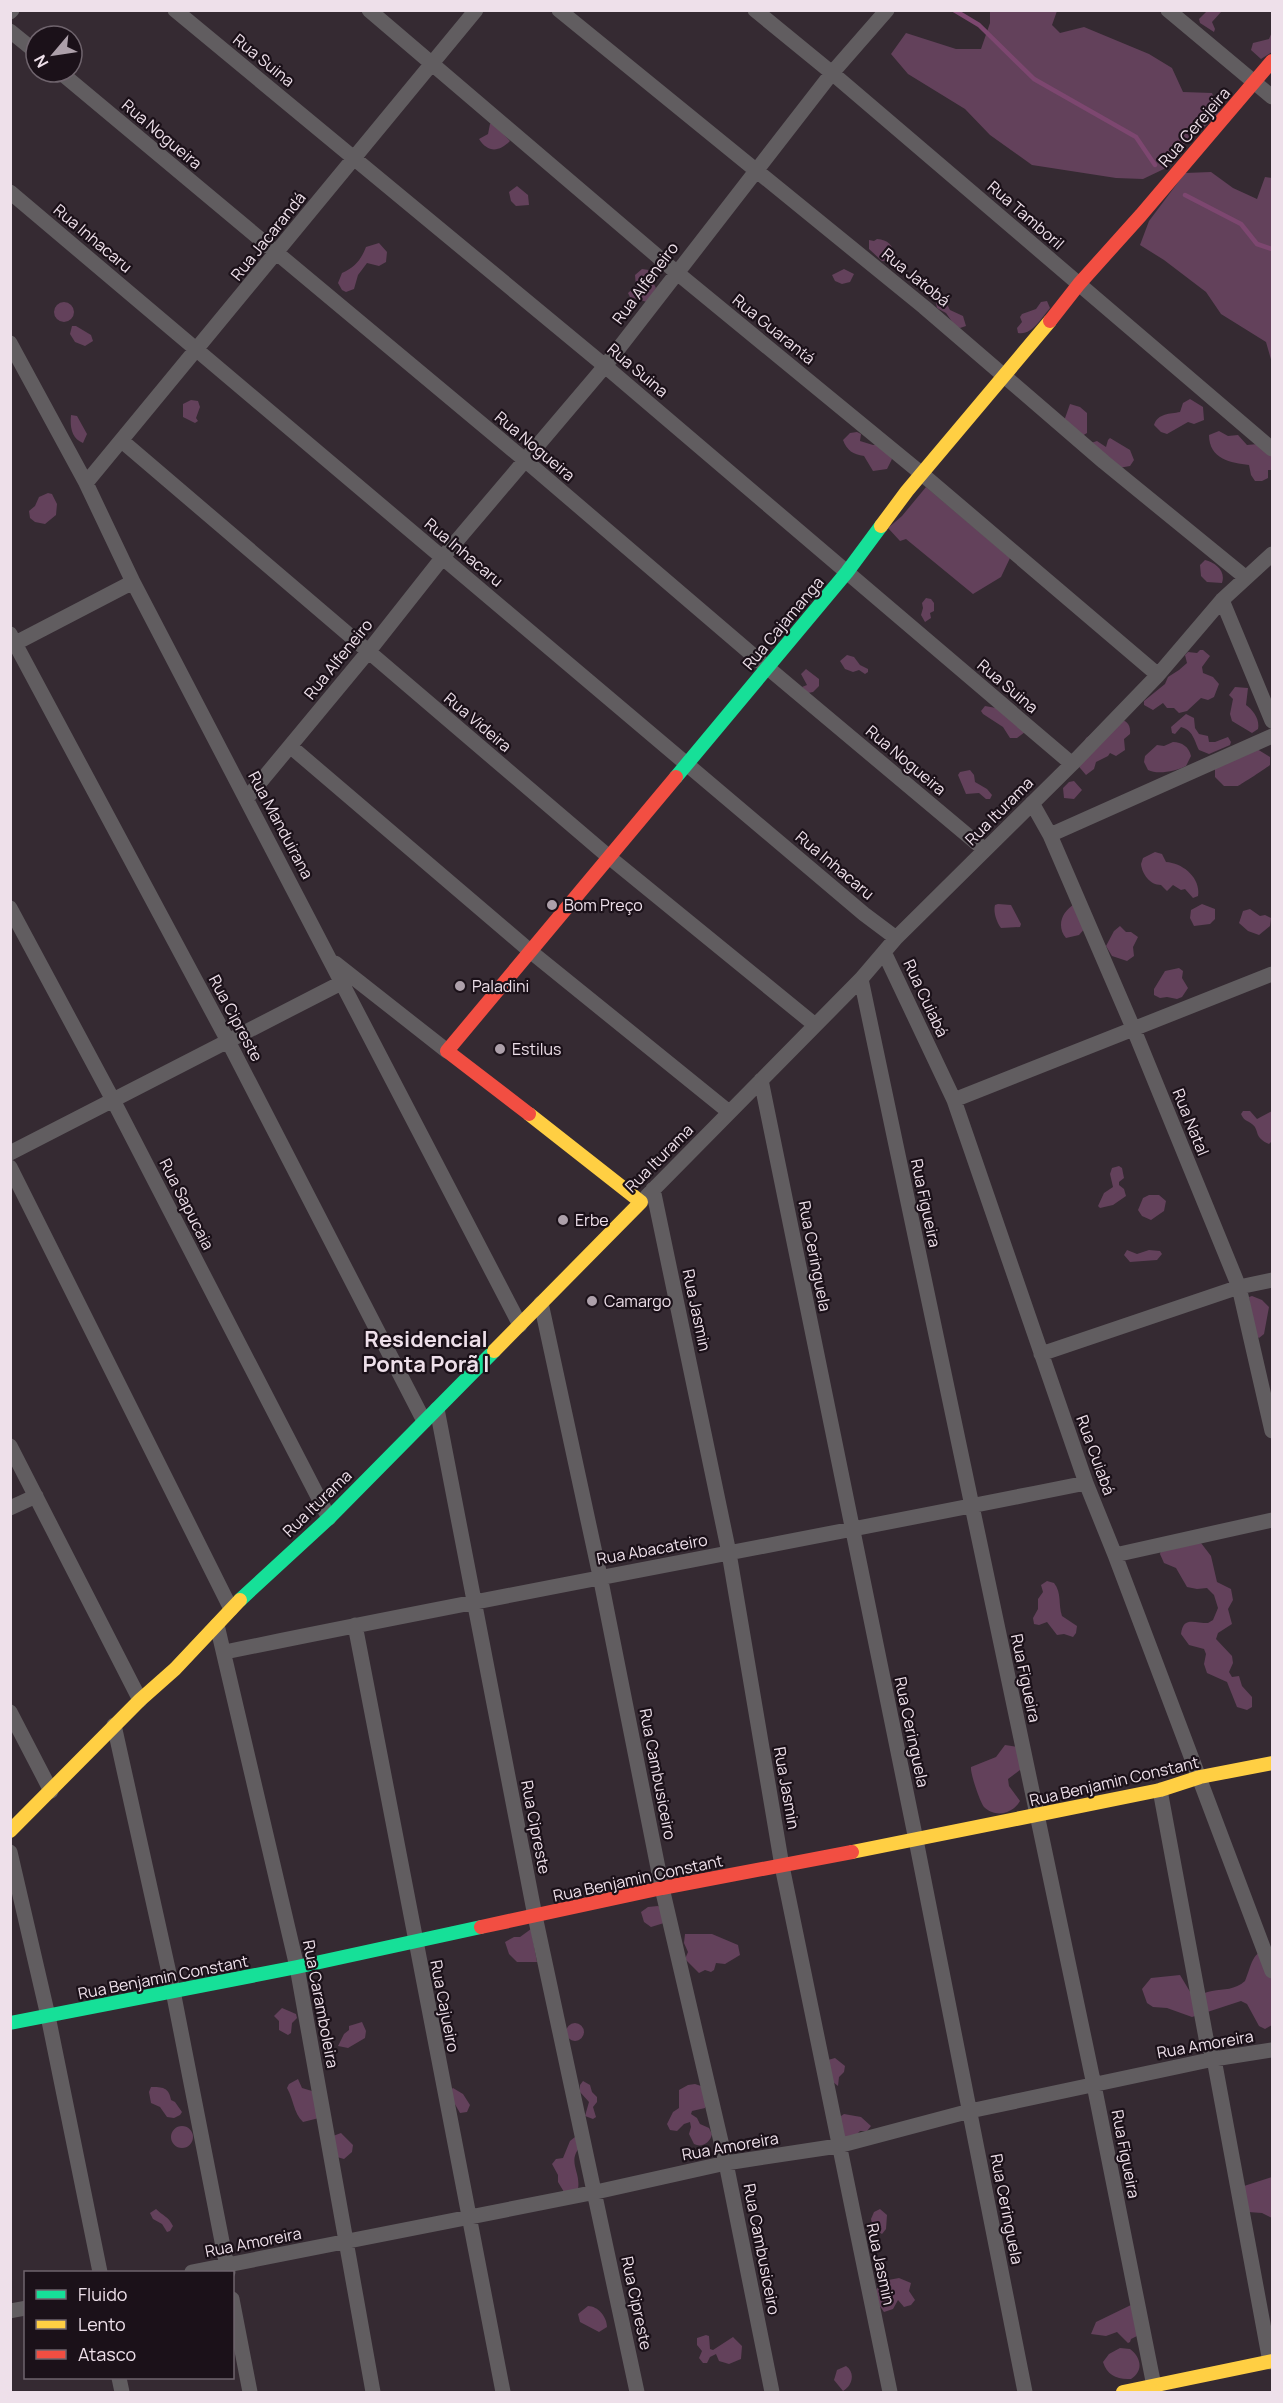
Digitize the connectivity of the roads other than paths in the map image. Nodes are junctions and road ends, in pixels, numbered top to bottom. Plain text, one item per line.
1 (176, 10) edge
2 (369, 10) edge
3 (476, 10) edge
4 (559, 10) edge
5 (756, 10) edge
6 (886, 10) edge
7 (1168, 10) edge
8 (10, 30) edge
9 (24, 42) edge
10 (1272, 61) edge
11 (432, 63) junction
12 (832, 73) junction
13 (1254, 83) junction
14 (74, 84) edge
15 (1272, 97) edge
16 (355, 158) junction
17 (755, 170) junction
18 (10, 192) edge
19 (1141, 215) joint
20 (277, 253) junction
21 (676, 272) junction
22 (1079, 284) junction
23 (10, 343) edge
24 (197, 350) junction
25 (605, 366) junction
26 (1005, 374) junction
27 (122, 441) junction
28 (1272, 449) edge
29 (526, 461) junction
30 (922, 474) junction
31 (86, 483) junction
32 (1272, 554) edge
33 (443, 557) junction
34 (847, 572) junction
35 (1245, 577) junction
36 (133, 582) junction
37 (1222, 600) junction
38 (12, 641) edge
39 (368, 652) junction
40 (767, 667) junction
41 (1158, 675) junction
42 (1272, 721) edge
43 (1272, 736) edge
44 (290, 746) junction
45 (686, 762) junction
46 (1072, 764) junction
47 (247, 798) junction
48 (1032, 803) junction
49 (1050, 835) junction
50 (985, 849) junction
51 (609, 857) junction
52 (10, 908) edge
53 (896, 938) junction
54 (531, 951) junction
55 (884, 952) junction
56 (331, 959) junction
57 (1272, 974) edge
58 (861, 979) junction
59 (343, 982) junction
60 (815, 1025) junction
61 (1134, 1029) junction
62 (228, 1041) junction
63 (447, 1051) junction
64 (761, 1080) junction
65 (113, 1100) junction
66 (954, 1100) junction
67 (729, 1112) junction
68 (10, 1153) edge
69 (10, 1167) edge
70 (653, 1190) junction
71 (641, 1202) junction
72 (1272, 1280) edge
73 (1239, 1287) junction
74 (541, 1303) junction
75 (520, 1325) junction
76 (1041, 1354) junction
77 (437, 1409) junction
78 (424, 1421) junction
79 (1272, 1431) edge
80 (10, 1446) edge
81 (1086, 1484) junction
82 (36, 1496) junction
83 (972, 1506) junction
84 (10, 1508) edge
85 (329, 1518) junction
86 (1272, 1520) edge
87 (852, 1529) junction
88 (729, 1553) junction
89 (1115, 1555) junction
90 (600, 1576) junction
91 (473, 1601) junction
92 (231, 1609) junction
93 (217, 1625) junction
94 (355, 1625) junction
95 (225, 1652) junction
96 (140, 1700) junction
97 (10, 1712) edge
98 (114, 1725) junction
99 (1272, 1763) edge
100 (1200, 1778) junction
101 (1160, 1790) junction
102 (51, 1791) junction
103 (1037, 1815) junction
104 (10, 1831) edge
105 (916, 1840) junction
106 (10, 1852) edge
107 (782, 1866) junction
108 (662, 1888) junction
109 (535, 1916) junction
110 (415, 1943) junction
111 (297, 1967) junction
112 (1272, 1971) edge
113 (172, 1991) junction
114 (48, 2016) junction
115 (10, 2023) edge
116 (1272, 2050) edge
117 (1214, 2059) junction
118 (1094, 2085) junction
119 (970, 2111) junction
120 (838, 2146) junction
121 (726, 2163) junction
122 (596, 2192) junction
123 (467, 2217) junction
124 (346, 2242) junction
125 (227, 2269) edge
126 (100, 2271) edge
127 (204, 2271) edge
128 (234, 2309) edge
129 (1271, 2362) edge
130 (1154, 2386) junction
131 (250, 2392) edge
132 (373, 2392) edge
133 (502, 2392) edge
134 (637, 2392) edge
135 (772, 2392) edge
136 (890, 2392) edge
137 (1025, 2392) edge
138 (1123, 2392) edge

1 - 16 street, Rua Suina
2 - 11 street, Rua Guarantá
3 - 11 street, Rua Jacarandá
4 - 17 street, Rua Jatobá
5 - 12 street, Rua Tamboril
6 - 12 street, Rua Alfeneiro
7 - 13 street
8 - 9 street
10 - 13 street, Rua Cerejeira
11 - 16 street, Rua Jacarandá
11 - 21 street, Rua Guarantá
12 - 17 street, Rua Alfeneiro
12 - 22 street, Rua Tamboril
13 - 15 street
13 - 19 street, Rua Cerejeira
14 - 20 street, Rua Nogueira
16 - 20 street, Rua Jacarandá
16 - 25 street, Rua Suina
17 - 21 street, Rua Alfeneiro
17 - 26 street, Rua Jatobá
18 - 24 street, Rua Inhacaru
19 - 22 street, Rua Cajamanga
20 - 24 street, Rua Jacarandá
20 - 29 street, Rua Nogueira
21 - 25 street, Rua Alfeneiro
21 - 30 street, Rua Guarantá
22 - 26 street, Rua Cajamanga
22 - 28 street, Rua Tamboril
23 - 31 street, Rua Manduirana
24 - 27 street, Rua Jacarandá
24 - 33 street, Rua Inhacaru
25 - 29 street, Rua Alfeneiro
25 - 34 street, Rua Suina
26 - 30 street, Rua Cajamanga
26 - 35 street, Rua Jatobá
27 - 31 street, Rua Jacarandá
27 - 39 street, Rua Videira
29 - 33 street, Rua Alfeneiro
29 - 40 street, Rua Nogueira
30 - 34 street, Rua Cajamanga
30 - 41 street, Rua Guarantá
31 - 36 street, Rua Manduirana
32 - 35 street, Rua Iturama
33 - 39 street, Rua Alfeneiro
33 - 45 street, Rua Inhacaru
34 - 40 street, Rua Cajamanga
34 - 46 street, Rua Suina
35 - 37 street, Rua Iturama
36 - 38 street
36 - 47 street, Rua Manduirana
37 - 41 street, Rua Iturama
37 - 42 street
38 - 62 street, Rua Cipreste
39 - 44 street, Rua Alfeneiro
39 - 51 street, Rua Videira
40 - 45 street, Rua Cajamanga
40 - 50 street, Rua Nogueira
41 - 46 street, Rua Iturama
43 - 49 street
44 - 47 street, Rua Alfeneiro
44 - 54 street
45 - 51 street, Rua Cajamanga
45 - 53 street, Rua Inhacaru
46 - 48 street, Rua Iturama
47 - 56 street, Rua Manduirana
48 - 49 street, Rua Natal
48 - 50 street, Rua Iturama
49 - 61 street, Rua Natal
50 - 53 street, Rua Iturama
51 - 54 street, Rua Cajamanga
51 - 60 street, Rua Videira
52 - 65 street, Rua Sapucaia
53 - 55 street, Rua Iturama
54 - 63 street, Rua Cajamanga
54 - 67 street
55 - 58 street, Rua Iturama
55 - 66 street, Rua Cuiabá
56 - 59 street, Rua Manduirana
56 - 63 street
57 - 61 street
58 - 60 street, Rua Iturama
58 - 83 street, Rua Figueira
59 - 62 street
59 - 75 street, Rua Manduirana
60 - 64 street, Rua Iturama
61 - 66 street
61 - 73 street, Rua Natal
62 - 65 street
62 - 78 street, Rua Cipreste
63 - 71 street
64 - 67 street, Rua Iturama
64 - 87 street, Rua Ceringuela
65 - 68 street
65 - 85 street, Rua Sapucaia
66 - 76 street, Rua Cuiabá
67 - 70 street, Rua Iturama
69 - 92 street
70 - 71 street, Rua Iturama
70 - 88 street, Rua Jasmin
71 - 74 street, Rua Iturama
72 - 73 street
73 - 76 street
73 - 79 street, Rua Natal
74 - 75 street, Rua Iturama
74 - 90 street, Rua Cambusiceiro
75 - 77 street, Rua Iturama
76 - 81 street, Rua Cuiabá
77 - 78 street, Rua Iturama
77 - 91 street, Rua Cipreste
78 - 85 street, Rua Iturama
80 - 82 street
81 - 83 street, Rua Abacateiro
81 - 89 street, Rua Cuiabá
82 - 84 street
82 - 96 street
83 - 87 street, Rua Abacateiro
83 - 103 street, Rua Figueira
85 - 92 street, Rua Iturama
86 - 89 street
87 - 88 street, Rua Abacateiro
87 - 105 street, Rua Ceringuela
88 - 90 street, Rua Abacateiro
88 - 107 street, Rua Jasmin
89 - 100 street, Rua Cuiabá
90 - 91 street, Rua Abacateiro
90 - 108 street, Rua Cambusiceiro
91 - 94 street, Rua Abacateiro
91 - 109 street, Rua Cipreste
92 - 93 street, Rua Iturama
93 - 95 street, Rua Caramboleira
93 - 96 street, Rua Iturama
94 - 95 street, Rua Abacateiro
94 - 110 street, Rua Cajueiro
95 - 111 street, Rua Caramboleira
96 - 98 street, Rua Iturama
97 - 102 street
98 - 102 street, Rua Iturama
98 - 113 street
99 - 100 street, Rua Benjamin Constant
100 - 101 street, Rua Benjamin Constant
100 - 112 street, Rua Cuiabá
101 - 103 street, Rua Benjamin Constant
101 - 117 street
102 - 104 street, Rua Iturama
103 - 105 street, Rua Benjamin Constant
103 - 118 street, Rua Figueira
105 - 107 street, Rua Benjamin Constant
105 - 119 street, Rua Ceringuela
106 - 114 street
107 - 108 street, Rua Benjamin Constant
107 - 120 street, Rua Jasmin
108 - 109 street, Rua Benjamin Constant
108 - 121 street, Rua Cambusiceiro
109 - 110 street, Rua Benjamin Constant
109 - 122 street, Rua Cipreste
110 - 111 street, Rua Benjamin Constant
110 - 123 street, Rua Cajueiro
111 - 113 street, Rua Benjamin Constant
111 - 124 street, Rua Caramboleira
113 - 114 street, Rua Benjamin Constant
113 - 125 street
114 - 115 street, Rua Benjamin Constant
114 - 126 street
116 - 117 street, Rua Amoreira
117 - 118 street, Rua Amoreira
117 - 129 street
118 - 119 street, Rua Amoreira
118 - 130 street, Rua Figueira
119 - 120 street, Rua Amoreira
119 - 137 street, Rua Ceringuela
120 - 121 street, Rua Amoreira
120 - 136 street, Rua Jasmin
121 - 122 street, Rua Amoreira
121 - 135 street, Rua Cambusiceiro
122 - 123 street, Rua Amoreira
122 - 134 street, Rua Cipreste
123 - 124 street, Rua Amoreira
123 - 133 street, Rua Cajueiro
124 - 125 street, Rua Amoreira
124 - 132 street, Rua Caramboleira
125 - 127 street, Rua Amoreira
128 - 131 street
129 - 130 street
130 - 138 street

